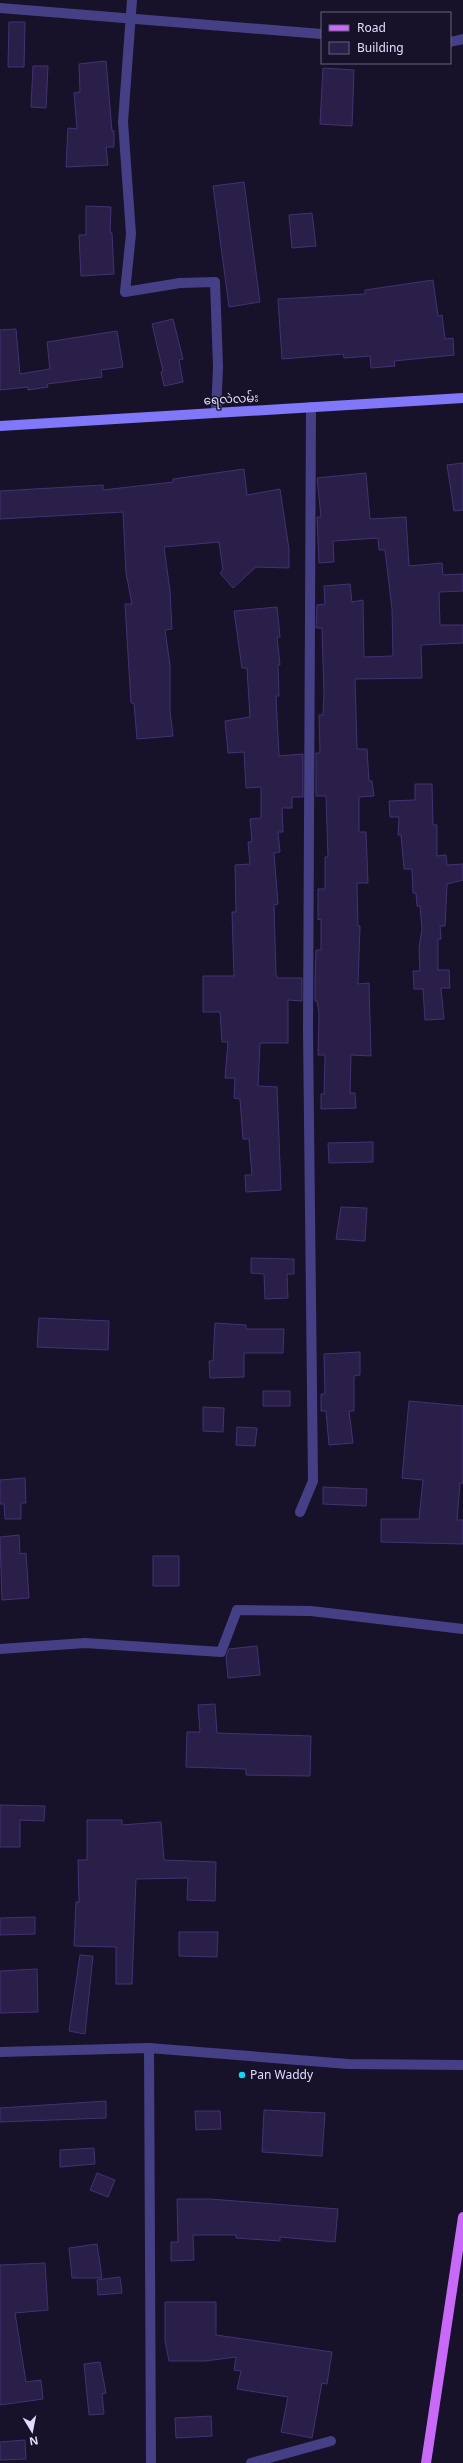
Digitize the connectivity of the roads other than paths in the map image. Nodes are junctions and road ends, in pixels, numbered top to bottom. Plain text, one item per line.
1 (132, 0) edge
2 (0, 8) edge
3 (132, 19) junction
4 (321, 34) edge
5 (463, 39) edge
6 (451, 42) edge
7 (463, 398) edge
8 (311, 407) junction
9 (216, 413) junction
10 (0, 426) edge
11 (300, 1512) dead end
12 (463, 1629) edge
13 (0, 1649) edge
14 (149, 2048) junction
15 (0, 2052) edge
16 (463, 2065) edge
17 (463, 2217) edge
18 (331, 2441) dead end
19 (151, 2463) edge
20 (251, 2463) edge
21 (426, 2463) edge

1 - 3 street
2 - 3 street
3 - 4 street
3 - 9 street
5 - 6 street
7 - 8 main road, ရေလဲလမ်း
8 - 9 main road, ရေလဲလမ်း
8 - 11 street
9 - 10 main road, ရေလဲလမ်း
12 - 13 street
14 - 15 street
14 - 16 street
14 - 19 street
17 - 21 main road
18 - 20 street

